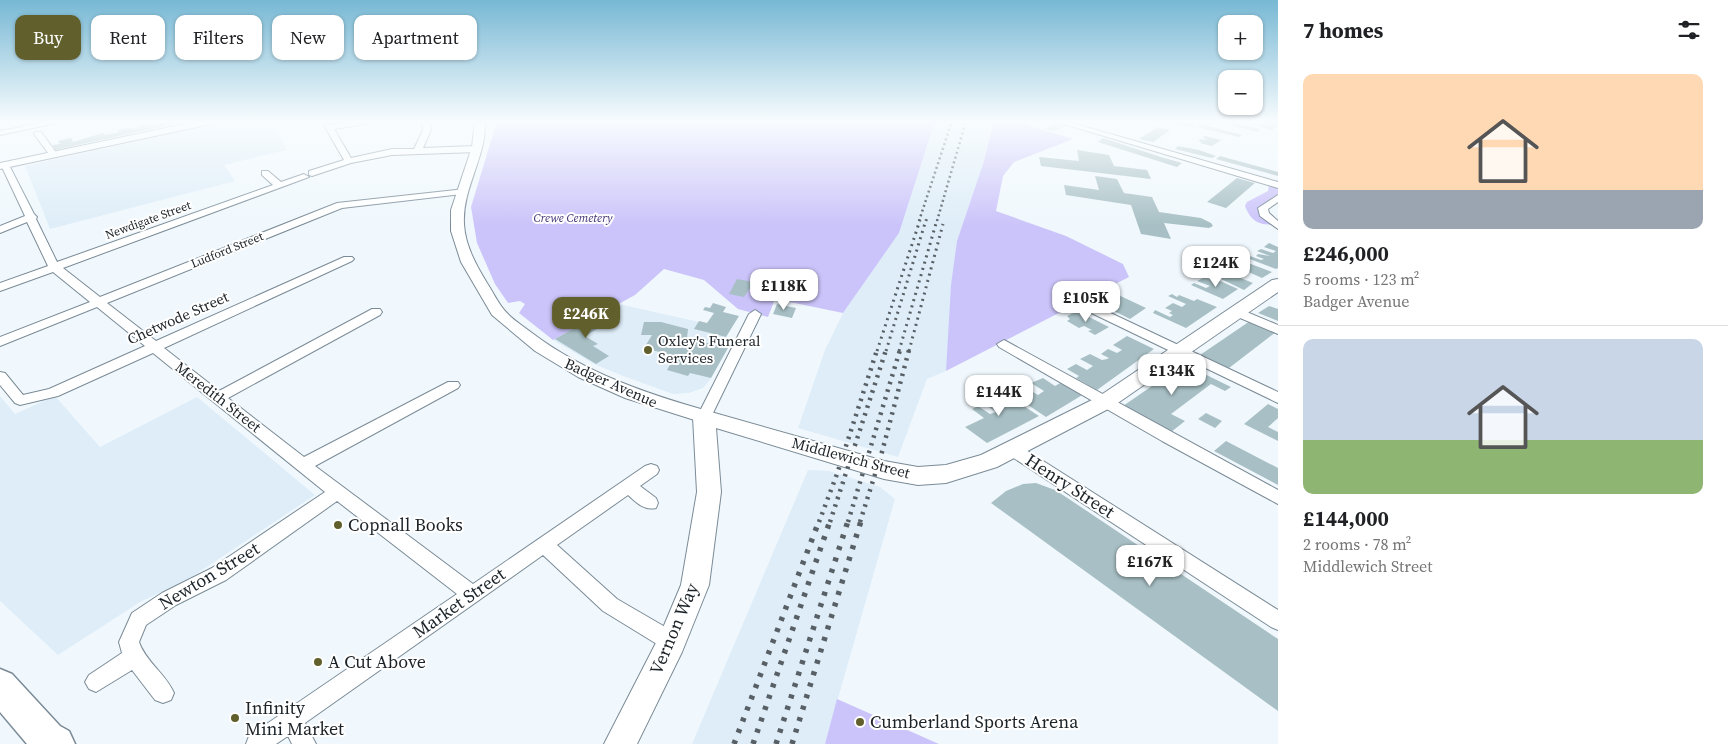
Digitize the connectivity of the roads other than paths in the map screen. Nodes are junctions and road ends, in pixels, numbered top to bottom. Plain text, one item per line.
1 (51, 156) edge
2 (346, 156) edge
3 (374, 156) edge
4 (473, 156) edge
5 (1179, 156) edge
6 (349, 161) junction
7 (3, 166) edge
8 (265, 173) dead end
9 (1278, 184) edge
10 (279, 185) junction
11 (462, 191) junction
12 (1278, 198) edge
13 (32, 217) junction
14 (1278, 226) edge
15 (0, 230) edge
16 (348, 259) dead end
17 (54, 267) junction
18 (1278, 284) edge
19 (0, 286) edge
20 (98, 302) junction
21 (1083, 304) dead end
22 (376, 312) dead end
23 (1237, 312) junction
24 (756, 314) dead end
25 (1278, 330) edge
26 (0, 342) edge
27 (1004, 344) dead end
28 (154, 346) junction
29 (1180, 350) junction
30 (0, 376) edge
31 (453, 385) dead end
32 (218, 397) junction
33 (1278, 398) edge
34 (1105, 402) junction
35 (704, 418) junction
36 (1012, 449) junction
37 (303, 465) junction
38 (651, 470) dead end
39 (628, 486) junction
40 (336, 492) junction
41 (1278, 498) edge
42 (650, 503) dead end
43 (544, 544) junction
44 (472, 594) junction
45 (1278, 621) edge
46 (672, 642) junction
47 (134, 657) junction
48 (96, 682) dead end
49 (0, 686) edge
50 (163, 693) dead end
51 (291, 720) junction
52 (56, 744) edge
53 (257, 744) edge
54 (305, 744) edge
55 (620, 744) edge

1 - 7 street
2 - 6 street
3 - 6 street, Newdigate Street
4 - 11 street, Badger Avenue
5 - 9 street
6 - 10 street, Newdigate Street
7 - 13 street, Meredith Street
8 - 10 street
10 - 17 street, Newdigate Street
11 - 20 street, Ludford Street
11 - 35 street, Badger Avenue
12 - 14 street
13 - 15 street
13 - 17 street, Meredith Street
16 - 28 street, Chetwode Street
17 - 19 street, Newdigate Street
17 - 20 street, Meredith Street
18 - 23 main road, Middlewich Street
20 - 26 street, Ludford Street
20 - 28 street, Meredith Street
21 - 29 street
22 - 32 street
23 - 25 street
23 - 29 main road, Middlewich Street
24 - 35 street
27 - 34 street
28 - 30 street, Chetwode Street
28 - 32 street, Meredith Street
29 - 33 street
29 - 34 main road, Middlewich Street
31 - 37 street
32 - 37 street, Meredith Street
34 - 36 main road, Middlewich Street
34 - 41 street
35 - 36 main road, Middlewich Street
35 - 46 main road, Vernon Way
36 - 45 street, Henry Street
37 - 40 street, Meredith Street
38 - 39 street, Market Street
39 - 42 street
39 - 43 street, Market Street
40 - 44 street, Meredith Street
40 - 47 street, Newton Street
43 - 44 street, Market Street
43 - 46 street
44 - 51 street, Market Street
46 - 55 main road, Vernon Way
47 - 48 street
47 - 50 street
49 - 52 main road
51 - 53 street, Market Street
51 - 54 street

